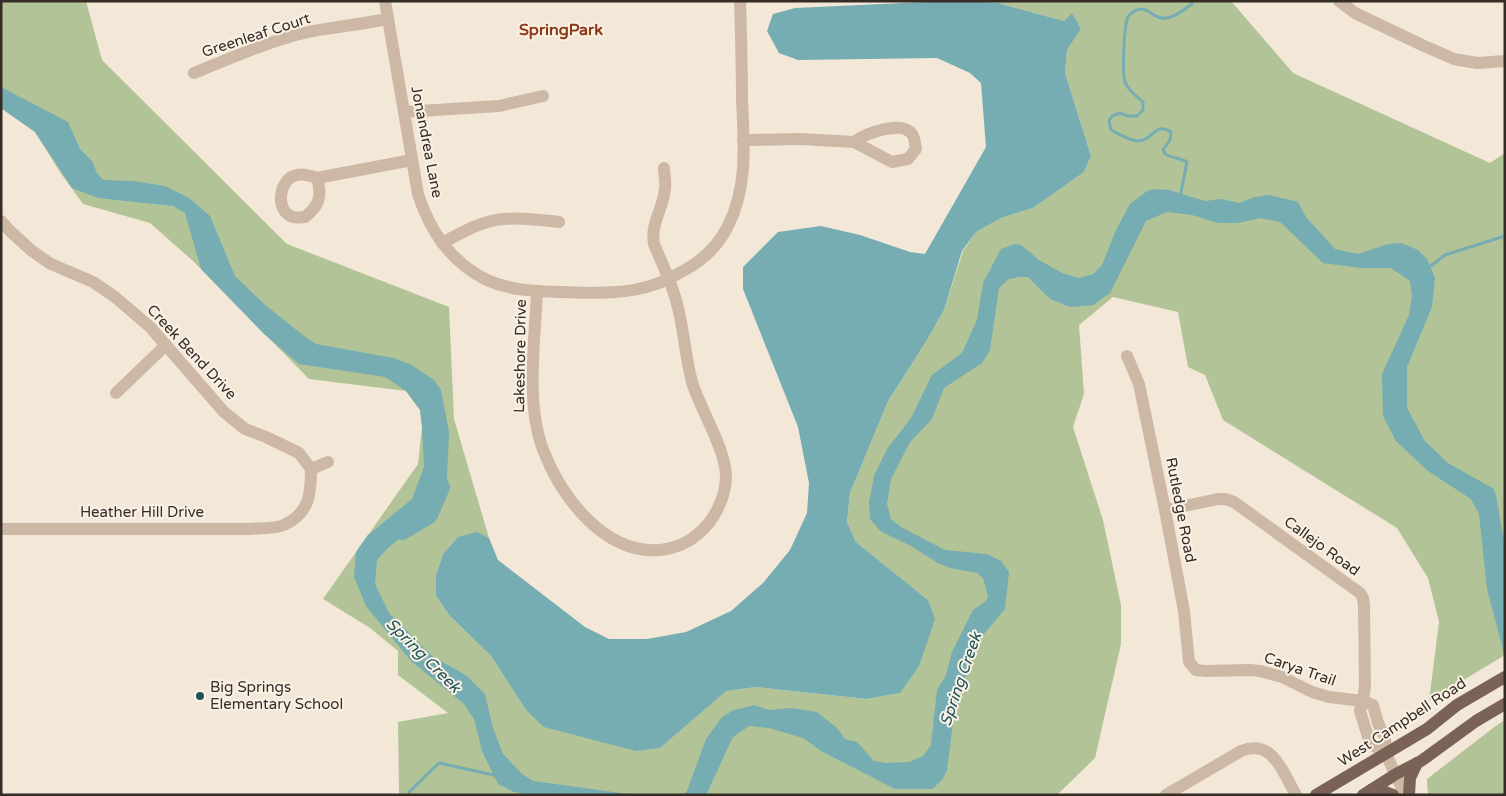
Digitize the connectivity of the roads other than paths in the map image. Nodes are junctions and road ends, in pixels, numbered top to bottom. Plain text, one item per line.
1 (385, 1) edge
2 (740, 1) edge
3 (1339, 1) edge
4 (388, 19) junction
5 (1505, 61) edge
6 (194, 73) dead end
7 (543, 96) dead end
8 (404, 112) junction
9 (744, 140) junction
10 (854, 142) dead end
11 (412, 160) junction
12 (664, 168) dead end
13 (317, 178) dead end
14 (1, 221) edge
15 (559, 222) dead end
16 (442, 243) junction
17 (668, 279) junction
18 (537, 291) junction
19 (166, 345) junction
20 (1127, 356) dead end
21 (116, 393) dead end
22 (328, 462) dead end
23 (311, 469) junction
24 (1165, 510) junction
25 (1, 529) edge
26 (1196, 670) joint
27 (1505, 677) edge
28 (1363, 701) junction
29 (1505, 704) edge
30 (1386, 754) junction
31 (1417, 763) junction
32 (1396, 774) junction
33 (1367, 792) edge
34 (1166, 795) edge
35 (1296, 795) edge
36 (1316, 795) edge
37 (1393, 795) edge
38 (1407, 795) edge

1 - 4 street, Jonandrea Lane
2 - 9 street, Jonandrea Lane
3 - 5 street
4 - 6 street, Greenleaf Court
4 - 8 street, Jonandrea Lane
7 - 8 street
8 - 11 street, Jonandrea Lane
9 - 10 street
9 - 17 street, Jonandrea Lane
11 - 13 street
11 - 16 street, Jonandrea Lane
12 - 17 street, Lakeshore Drive
14 - 19 street, Creek Bend Drive
15 - 16 street
16 - 18 street, Jonandrea Lane
17 - 18 street, Jonandrea Lane
17 - 18 street, Lakeshore Drive
19 - 21 street
19 - 23 street, Creek Bend Drive
20 - 24 street, Rutledge Road
22 - 23 street
23 - 25 street, Heather Hill Drive
24 - 26 street, Rutledge Road
24 - 28 street, Callejo Road
26 - 28 street, Carya Trail
27 - 30 main road, West Campbell Road
28 - 30 street, Callejo Road
29 - 31 main road
30 - 32 street, Callejo Road
30 - 36 main road, West Campbell Road
31 - 32 main road
31 - 38 main road
32 - 33 main road
32 - 38 street, Callejo Road
33 - 37 main road
34 - 35 street

